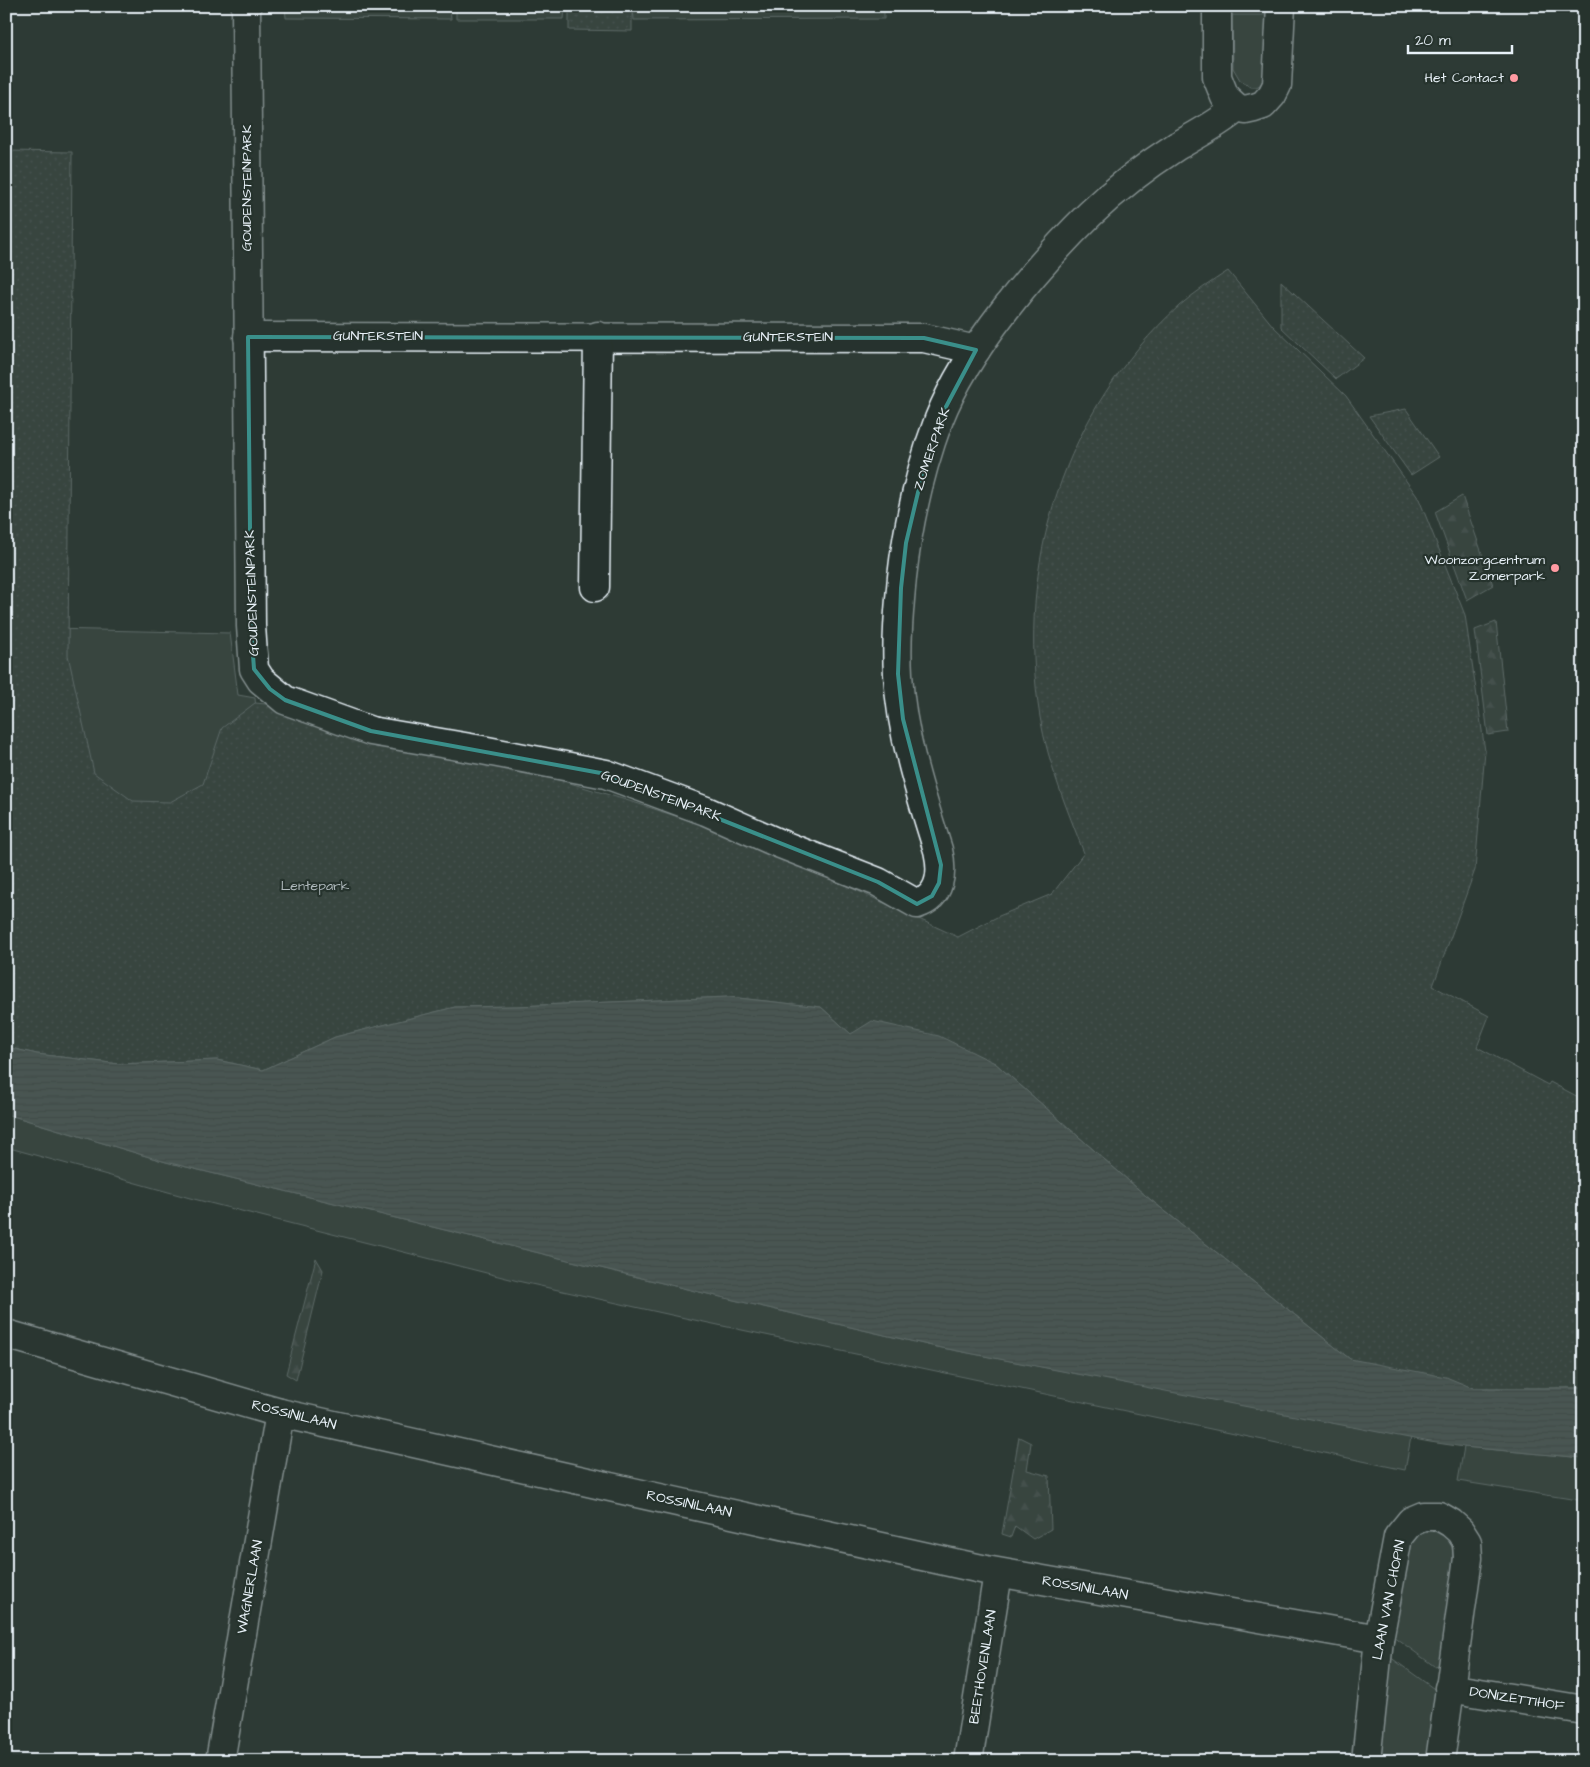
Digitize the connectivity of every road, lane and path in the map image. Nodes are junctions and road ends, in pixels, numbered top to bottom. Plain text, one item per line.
1 (246, 6) edge
2 (1217, 6) edge
3 (1281, 6) edge
4 (1236, 108) junction
5 (598, 336) junction
6 (248, 337) junction
7 (976, 350) junction
8 (595, 587) dead end
9 (924, 902) joint
10 (6, 1334) edge
11 (280, 1413) junction
12 (998, 1573) junction
13 (1379, 1639) junction
14 (1449, 1688) junction
15 (1584, 1710) edge
16 (220, 1761) edge
17 (968, 1761) edge
18 (1366, 1761) edge
19 (1440, 1761) edge

1 - 6 street, GOUDENSTEINPARK
2 - 4 street
3 - 4 street
4 - 7 street, ZOMERPARK
5 - 6 street, GUNTERSTEIN
5 - 7 street, GUNTERSTEIN
5 - 8 street
6 - 9 street, GOUDENSTEINPARK
7 - 9 street, ZOMERPARK
10 - 11 street, ROSSINILAAN
11 - 12 street, ROSSINILAAN
11 - 16 street, WAGNERLAAN
12 - 13 street, ROSSINILAAN
12 - 17 street, BEETHOVENLAAN
13 - 14 street, LAAN VAN CHOPIN
13 - 18 street, LAAN VAN CHOPIN
14 - 15 street, DONIZETTIHOF
14 - 19 street, LAAN VAN CHOPIN

